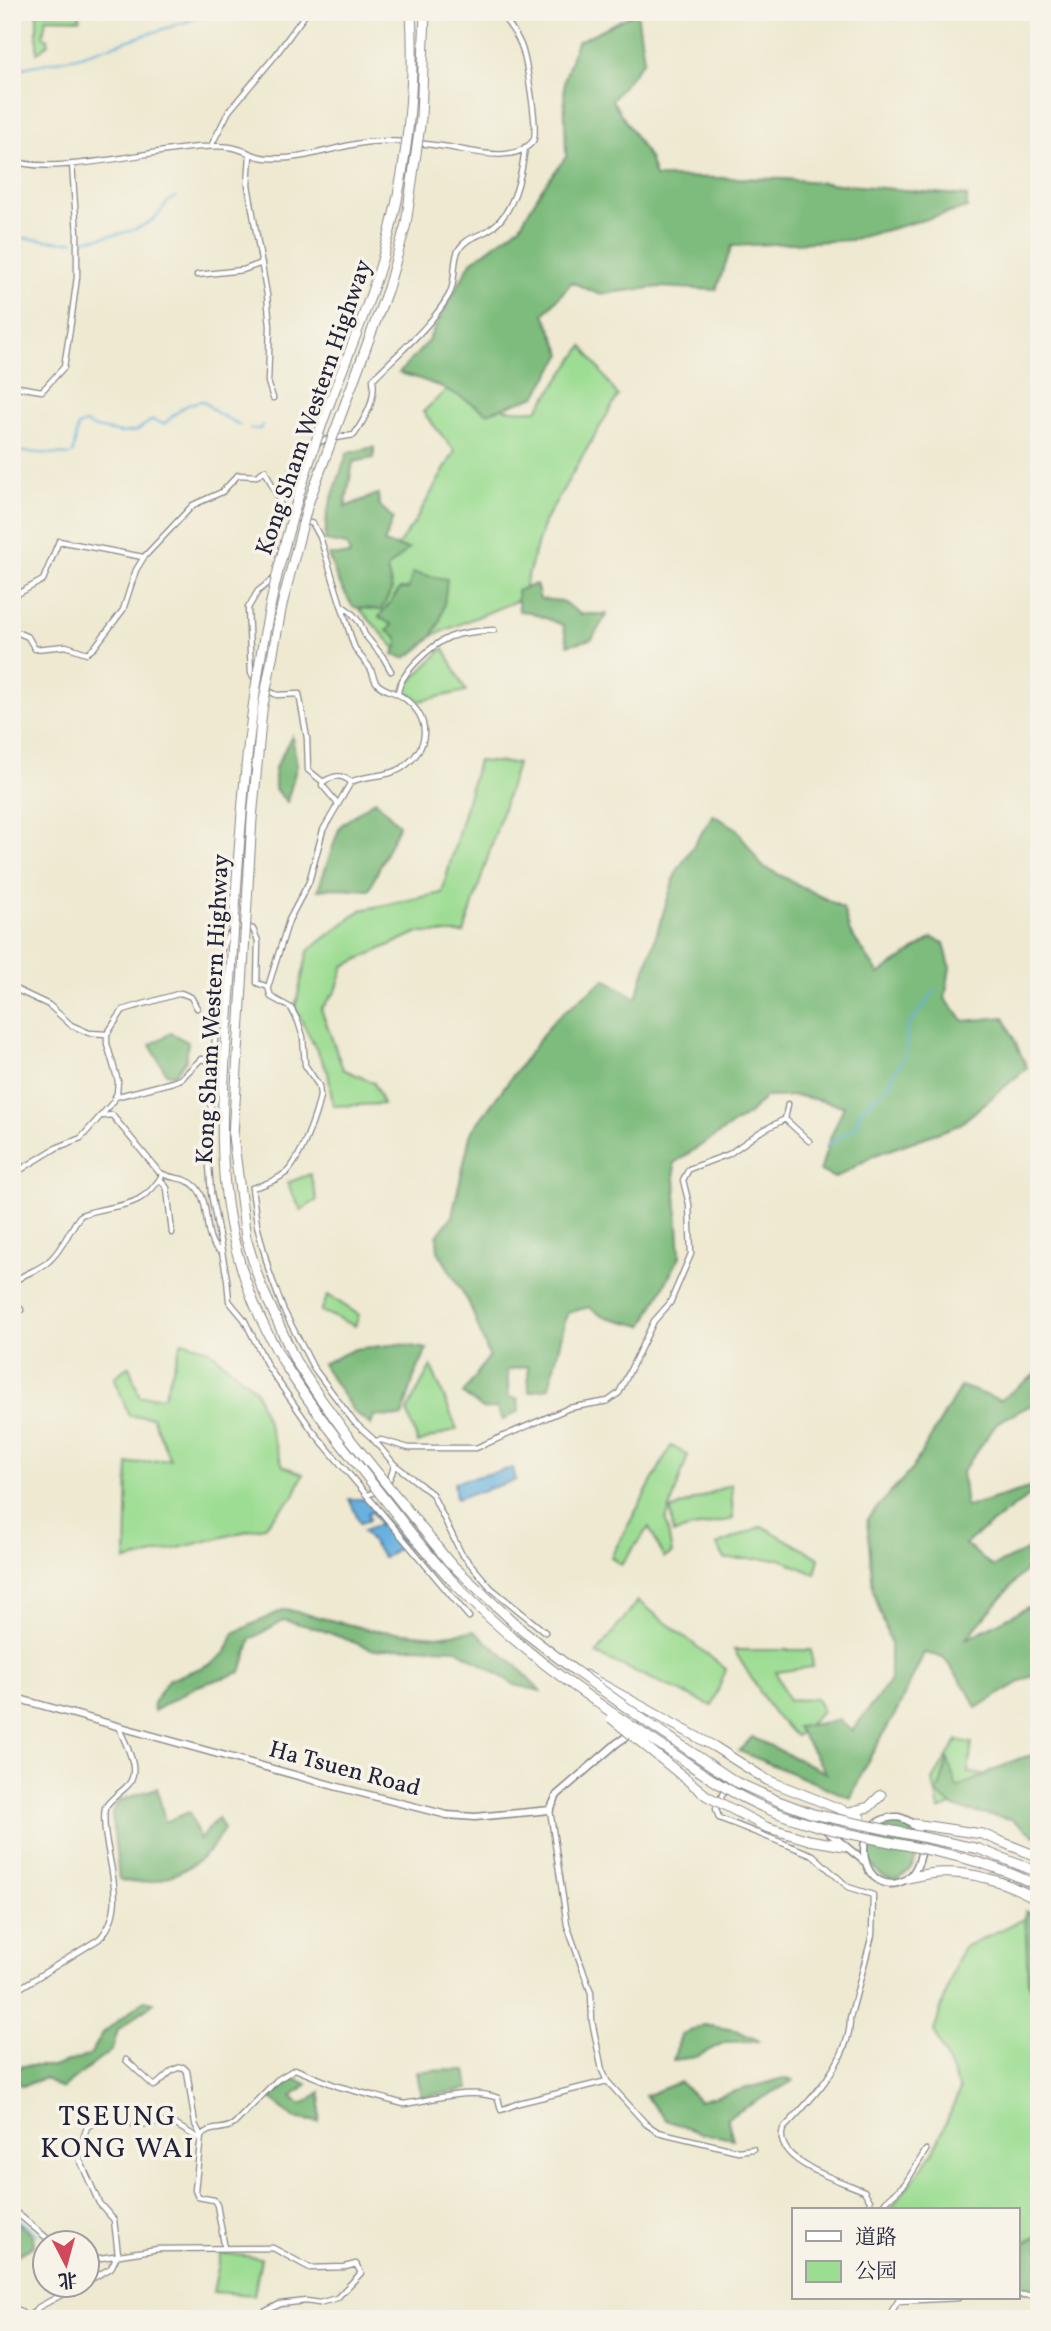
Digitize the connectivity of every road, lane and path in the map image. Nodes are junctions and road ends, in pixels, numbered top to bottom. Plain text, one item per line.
1 (307, 12) edge
2 (411, 12) edge
3 (425, 12) edge
4 (499, 12) edge
5 (212, 146) junction
6 (525, 147) junction
7 (250, 155) junction
8 (12, 160) edge
9 (72, 164) junction
10 (262, 263) junction
11 (197, 275) dead end
12 (12, 386) edge
13 (273, 398) dead end
14 (280, 501) junction
15 (280, 512) junction
16 (144, 557) junction
17 (12, 597) edge
18 (341, 605) junction
19 (12, 630) edge
20 (494, 630) dead end
21 (391, 671) dead end
22 (398, 694) junction
23 (323, 782) junction
24 (351, 782) junction
25 (338, 804) junction
26 (268, 987) junction
27 (13, 988) edge
28 (197, 1008) dead end
29 (107, 1034) junction
30 (214, 1062) junction
31 (116, 1097) junction
32 (788, 1104) dead end
33 (102, 1115) junction
34 (785, 1119) junction
35 (809, 1141) dead end
36 (12, 1175) edge
37 (161, 1177) junction
38 (172, 1233) dead end
39 (221, 1252) junction
40 (12, 1284) edge
41 (12, 1294) edge
42 (21, 1310) dead end
43 (374, 1441) junction
44 (394, 1464) junction
45 (368, 1494) junction
46 (469, 1617) dead end
47 (545, 1632) dead end
48 (574, 1670) junction
49 (566, 1681) junction
50 (12, 1697) edge
51 (119, 1728) junction
52 (727, 1784) junction
53 (881, 1796) dead end
54 (550, 1810) junction
55 (847, 1812) junction
56 (860, 1817) junction
57 (811, 1818) junction
58 (876, 1822) junction
59 (914, 1824) junction
60 (844, 1846) junction
61 (1039, 1857) edge
62 (865, 1862) junction
63 (1038, 1872) edge
64 (909, 1878) junction
65 (1037, 1885) edge
66 (1039, 1900) edge
67 (12, 1993) edge
68 (127, 2060) dead end
69 (607, 2081) junction
70 (108, 2118) dead end
71 (134, 2125) dead end
72 (200, 2137) junction
73 (754, 2148) dead end
74 (926, 2150) dead end
75 (870, 2208) edge
76 (881, 2208) edge
77 (12, 2209) edge
78 (37, 2230) edge
79 (225, 2249) junction
80 (118, 2254) junction
81 (102, 2257) edge
82 (102, 2273) edge
83 (1020, 2295) edge
84 (1039, 2295) edge
85 (52, 2300) edge
86 (897, 2300) edge
87 (12, 2305) edge
88 (28, 2318) edge
89 (128, 2319) edge
90 (166, 2319) edge
91 (250, 2319) edge
92 (887, 2319) edge

1 - 5 street
2 - 49 highway, Kong Sham Western Highway, bridge
3 - 48 highway, Kong Sham Western Highway, bridge
4 - 6 street
5 - 7 street
5 - 9 street
6 - 7 street
6 - 14 street
7 - 10 street
8 - 9 street
9 - 12 street
10 - 11 street
10 - 13 street
14 - 15 street
14 - 16 street
15 - 18 street
15 - 23 street
16 - 17 street
16 - 19 street
18 - 21 street
18 - 22 street
20 - 22 street
22 - 24 street
23 - 24 street
23 - 25 street
24 - 25 street
25 - 26 street
26 - 30 street
26 - 43 street
27 - 29 street
28 - 29 street
29 - 31 street
30 - 31 street
30 - 39 street
31 - 33 street
32 - 34 street
33 - 36 street
33 - 37 street
34 - 35 street
34 - 43 street
37 - 38 street
37 - 39 street
37 - 40 street
39 - 45 street
41 - 42 street
43 - 44 street
44 - 45 street
44 - 47 street
45 - 46 street
48 - 55 highway, bridge
48 - 63 highway, Kong Sham Western Highway, bridge
49 - 60 highway, bridge
49 - 65 highway, Kong Sham Western Highway, bridge
50 - 51 street, Ha Tsuen Road
51 - 54 street, Ha Tsuen Road
51 - 67 street
52 - 54 street
52 - 57 street
52 - 75 street
53 - 55 highway
54 - 69 street
55 - 56 highway
56 - 57 street
56 - 58 street
57 - 60 street
58 - 59 street
58 - 62 street
59 - 61 highway
59 - 64 street
60 - 62 street
62 - 64 street
64 - 66 highway
68 - 72 street
69 - 72 street
69 - 73 street
70 - 80 street
71 - 72 street
72 - 79 street
74 - 76 street
77 - 78 street
79 - 80 street
79 - 91 street
80 - 81 street
80 - 82 street
83 - 84 street
85 - 88 street
86 - 92 street
87 - 88 street
89 - 90 street

